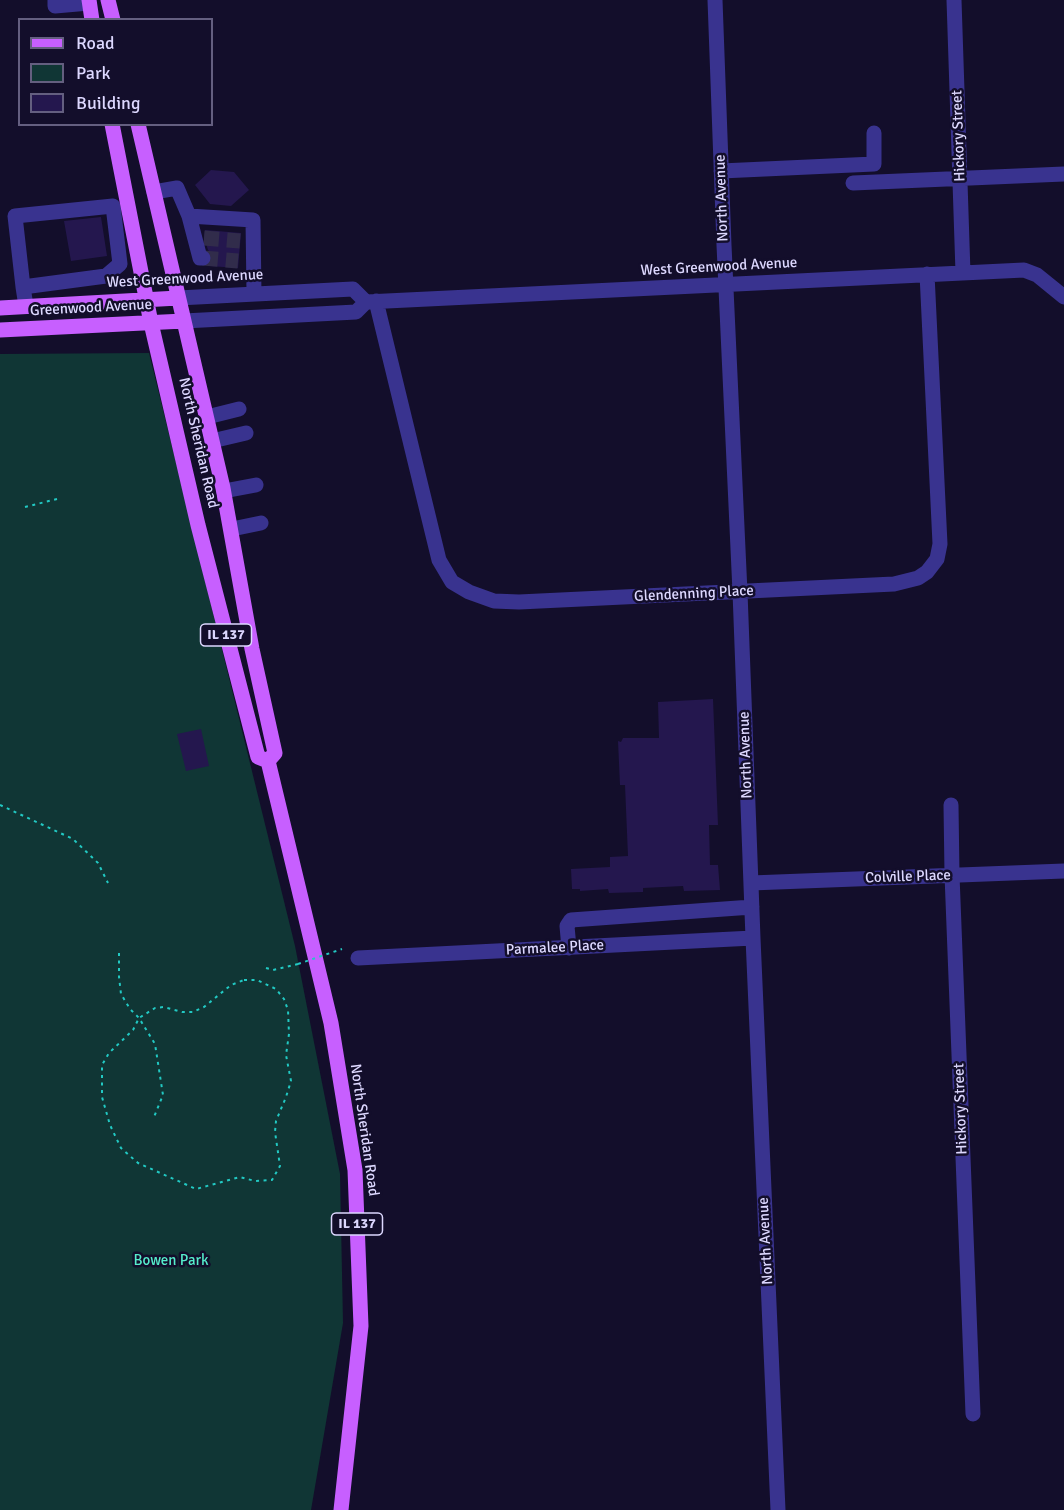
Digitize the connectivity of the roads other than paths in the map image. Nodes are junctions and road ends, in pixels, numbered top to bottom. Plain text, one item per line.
1 (55, 0) edge
2 (108, 0) edge
3 (715, 0) edge
4 (954, 0) edge
5 (89, 1) edge
6 (92, 18) edge
7 (112, 18) edge
8 (112, 126) edge
9 (138, 126) edge
10 (874, 133) dead end
11 (721, 171) junction
12 (1064, 174) edge
13 (960, 179) junction
14 (853, 183) dead end
15 (154, 192) junction
16 (189, 216) junction
17 (132, 229) junction
18 (116, 232) junction
19 (203, 258) dead end
20 (963, 273) junction
21 (927, 274) junction
22 (80, 279) junction
23 (726, 284) junction
24 (23, 287) junction
25 (254, 294) junction
26 (1064, 297) edge
27 (178, 298) junction
28 (146, 299) junction
29 (371, 302) junction
30 (82, 303) junction
31 (26, 306) junction
32 (0, 308) edge
33 (184, 321) junction
34 (151, 322) junction
35 (0, 330) edge
36 (239, 409) dead end
37 (207, 417) junction
38 (246, 433) dead end
39 (212, 441) junction
40 (256, 485) dead end
41 (224, 491) junction
42 (261, 523) dead end
43 (232, 529) junction
44 (740, 592) junction
45 (268, 761) junction
46 (951, 805) dead end
47 (1064, 871) edge
48 (952, 875) junction
49 (751, 883) junction
50 (752, 907) junction
51 (753, 938) junction
52 (569, 948) junction
53 (358, 958) dead end
54 (973, 1414) dead end
55 (340, 1510) edge
56 (778, 1510) edge

1 - 5 street
2 - 7 main road
3 - 11 street, North Avenue
4 - 13 street, Hickory Street
5 - 6 main road
8 - 17 main road, North Sheridan Road
9 - 15 main road, North Sheridan Road
10 - 11 street
11 - 23 street, North Avenue
12 - 13 street
13 - 14 street
13 - 20 street, Hickory Street
15 - 16 street
15 - 27 main road, North Sheridan Road
16 - 19 street
16 - 25 street
17 - 18 street
17 - 28 main road, North Sheridan Road
18 - 22 street
18 - 24 street
20 - 21 street, West Greenwood Avenue
20 - 26 street, West Greenwood Avenue
21 - 23 street, West Greenwood Avenue
21 - 44 street, Glendenning Place
22 - 24 street
22 - 30 street
23 - 29 street, West Greenwood Avenue
23 - 44 street, North Avenue
24 - 31 street
25 - 27 street, West Greenwood Avenue
25 - 29 street, West Greenwood Avenue
27 - 28 main road, West Greenwood Avenue
27 - 33 main road, North Sheridan Road / IL 137
28 - 30 main road, West Greenwood Avenue
28 - 34 main road, North Sheridan Road
29 - 33 street, West Greenwood Avenue
29 - 44 street, Glendenning Place
30 - 31 main road, West Greenwood Avenue
31 - 32 main road, West Greenwood Avenue
33 - 34 main road, Greenwood Avenue
33 - 37 main road, North Sheridan Road / IL 137
34 - 35 main road, Greenwood Avenue
34 - 45 main road, North Sheridan Road / IL 137
36 - 37 street
37 - 39 main road, North Sheridan Road / IL 137
38 - 39 street
39 - 41 main road, North Sheridan Road / IL 137
40 - 41 street
41 - 43 main road, North Sheridan Road / IL 137
42 - 43 street
43 - 45 main road, North Sheridan Road / IL 137
44 - 49 street, North Avenue
45 - 55 main road, North Sheridan Road / IL 137
46 - 48 street, Hickory Street
47 - 48 street, Colville Place
48 - 49 street, Colville Place
48 - 54 street, Hickory Street
49 - 50 street, North Avenue
50 - 51 street, North Avenue
50 - 52 street
51 - 52 street, Parmalee Place
51 - 56 street, North Avenue
52 - 53 street, Parmalee Place

